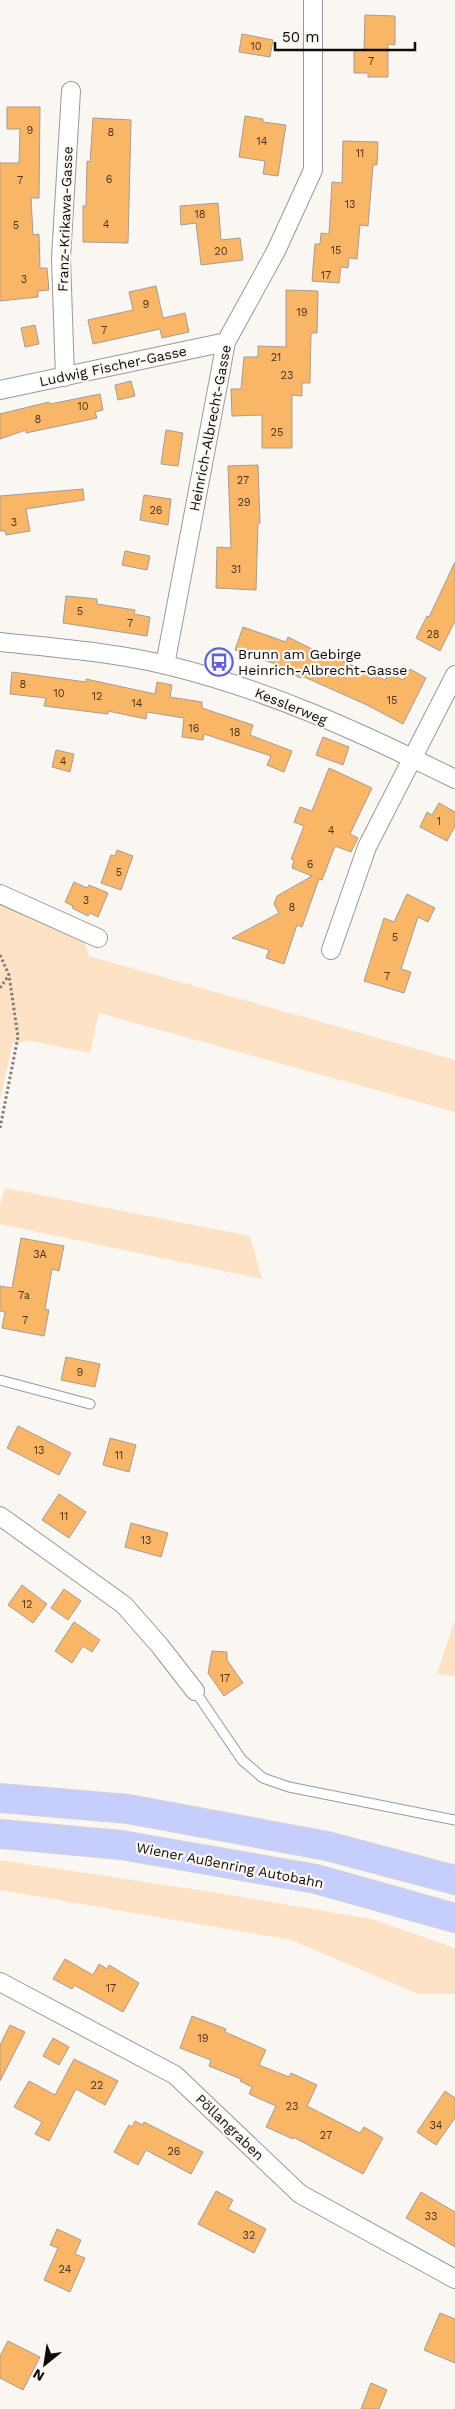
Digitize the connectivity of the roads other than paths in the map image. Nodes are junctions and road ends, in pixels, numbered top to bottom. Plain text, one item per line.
1 (313, 0) edge
2 (71, 91) dead end
3 (226, 342) junction
4 (65, 377) junction
5 (0, 390) edge
6 (0, 642) edge
7 (164, 665) junction
8 (455, 675) edge
9 (411, 757) junction
10 (455, 779) edge
11 (0, 894) edge
12 (98, 938) dead end
13 (331, 950) dead end
14 (0, 1380) edge
15 (90, 1404) dead end
16 (0, 1516) edge
17 (195, 1691) joint
18 (0, 1798) edge
19 (455, 1820) edge
20 (0, 1834) edge
21 (455, 1880) edge
22 (455, 1918) edge
23 (0, 1982) edge
24 (455, 2279) edge

1 - 3 street, Heinrich-Albrecht-Gasse
2 - 4 street, Franz-Krikawa-Gasse
3 - 4 street, Ludwig Fischer-Gasse
3 - 7 street, Heinrich-Albrecht-Gasse
4 - 5 street, Ludwig Fischer-Gasse
6 - 7 street, Kesslerweg
7 - 9 street, Kesslerweg
8 - 9 street
9 - 10 street, Kesslerweg
9 - 13 street
11 - 12 street
14 - 15 lane
16 - 17 street
17 - 19 lane
18 - 21 highway
20 - 22 highway, Wiener Außenring Autobahn
23 - 24 street, Pöllangraben

